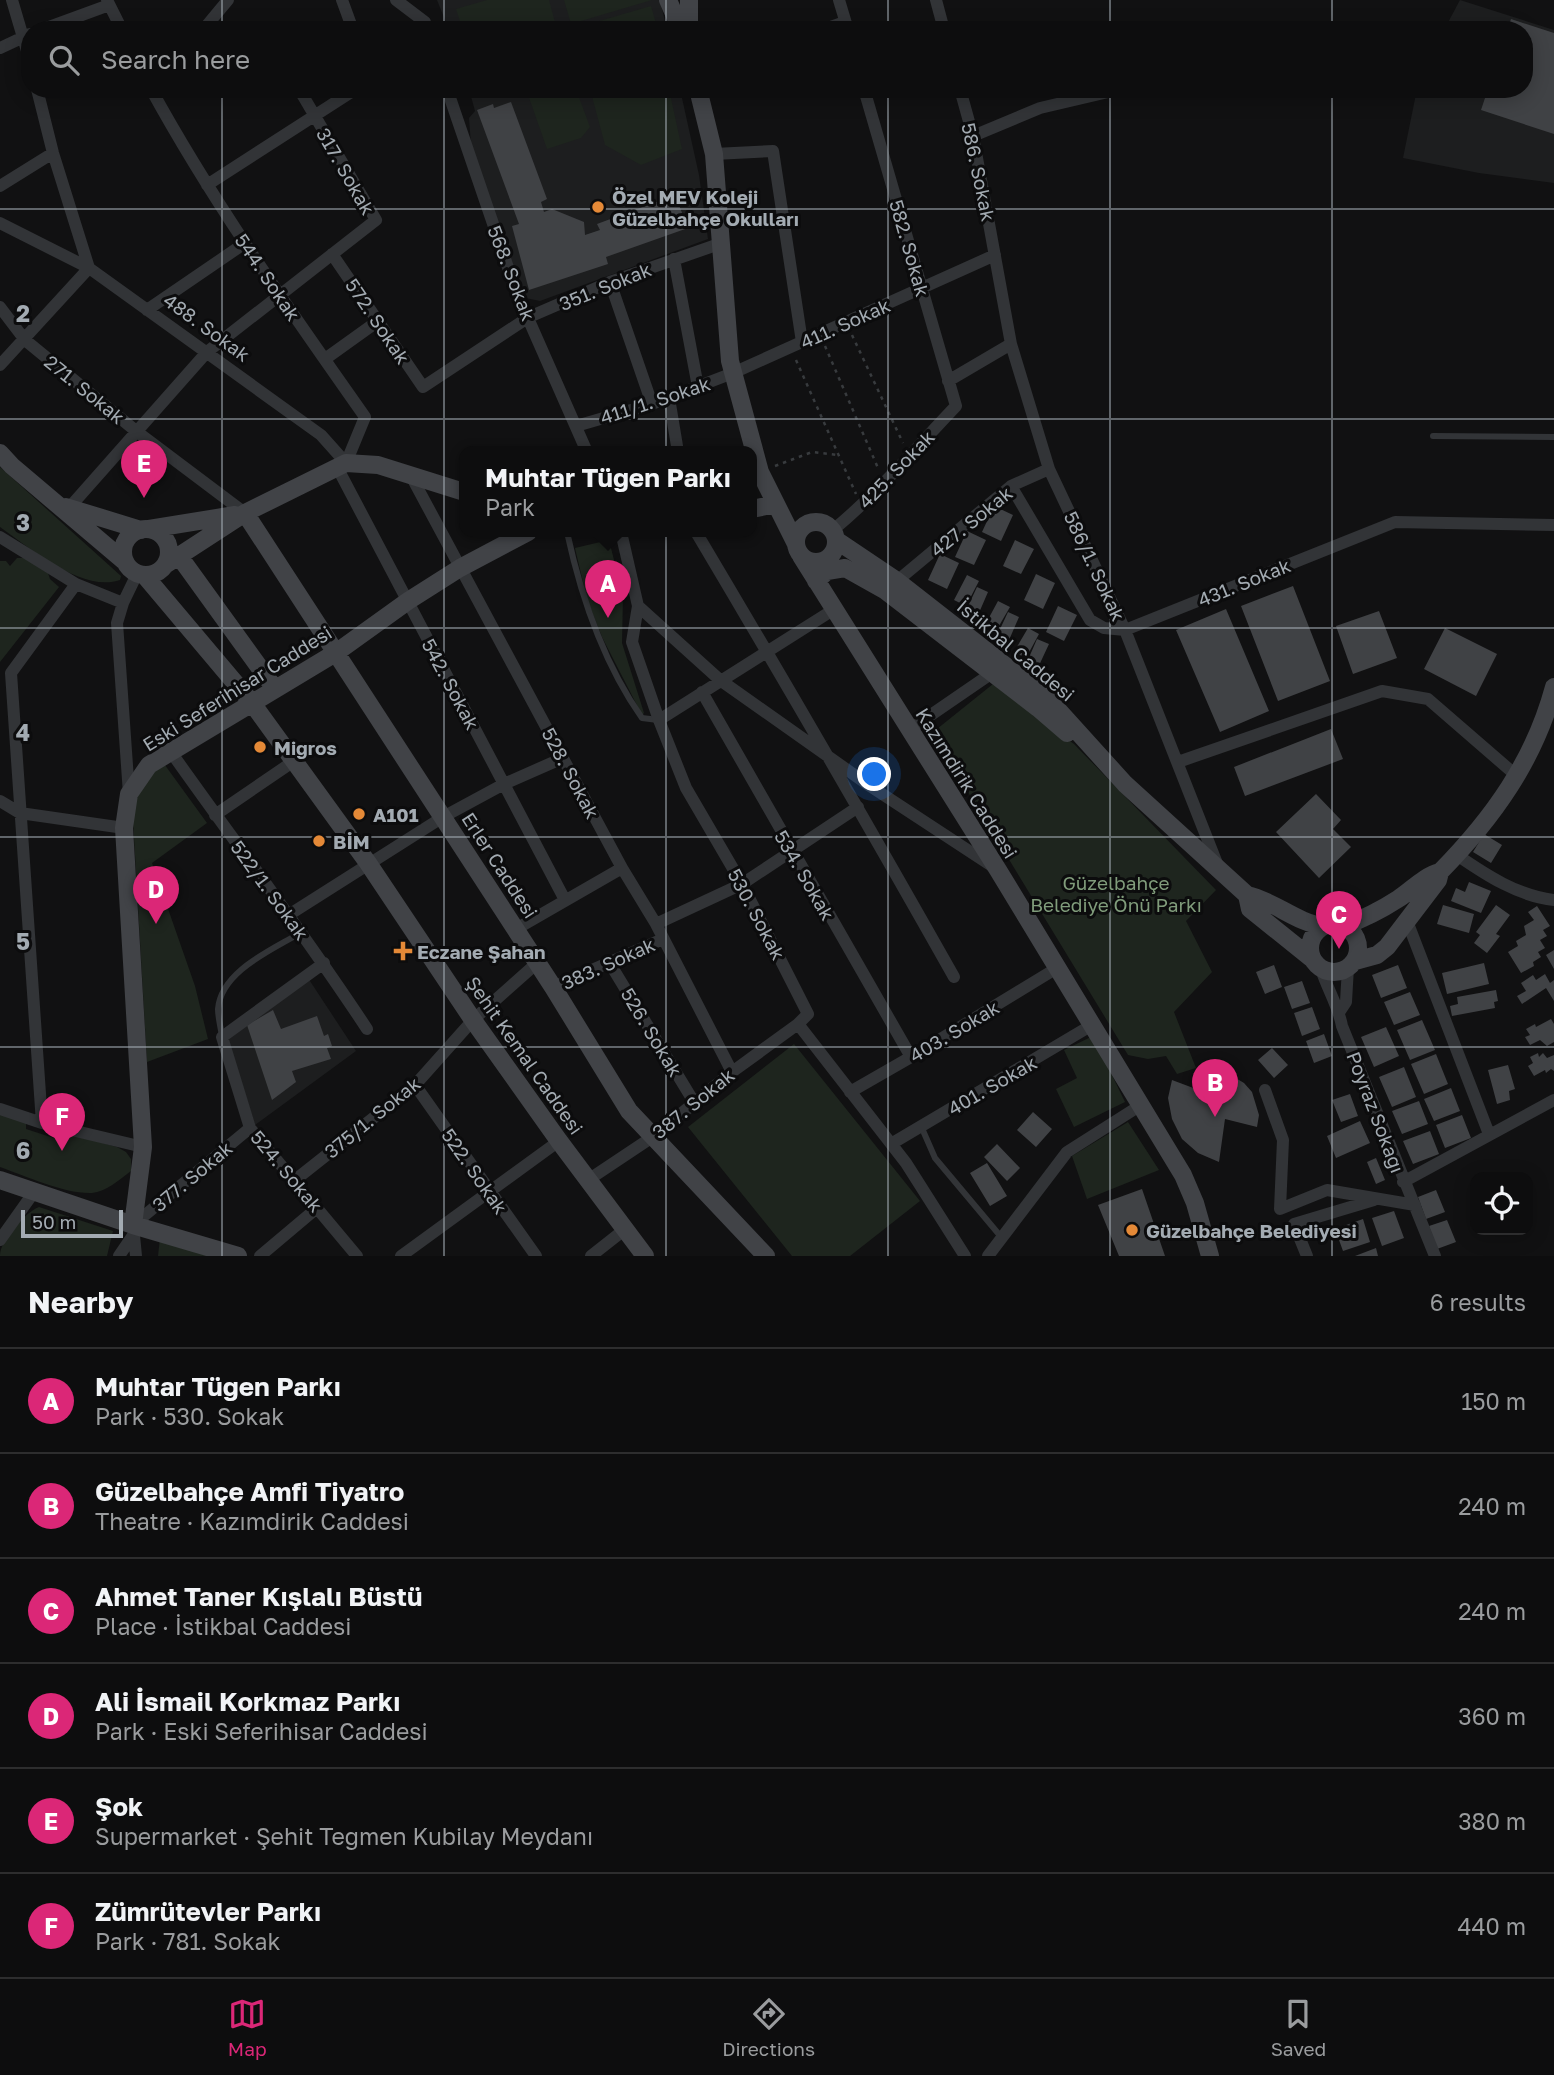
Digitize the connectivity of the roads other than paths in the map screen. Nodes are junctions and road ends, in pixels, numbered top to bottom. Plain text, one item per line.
1 (12, 0) edge
2 (228, 0) edge
3 (342, 0) edge
4 (396, 0) edge
5 (416, 0) edge
6 (667, 0) edge
7 (689, 0) edge
8 (839, 0) edge
9 (936, 0) edge
10 (108, 2) edge
11 (21, 21) edge
12 (63, 21) edge
13 (118, 21) edge
14 (210, 21) edge
15 (350, 21) edge
16 (420, 21) edge
17 (424, 21) edge
18 (677, 21) edge
19 (689, 21) edge
20 (845, 21) edge
21 (942, 21) edge
22 (21, 38) edge
23 (0, 48) edge
24 (39, 98) edge
25 (157, 98) edge
26 (304, 98) edge
27 (341, 98) edge
28 (450, 98) edge
29 (700, 98) edge
30 (867, 98) edge
31 (962, 98) edge
32 (1083, 98) edge
33 (313, 115) junction
34 (973, 136) junction
35 (53, 153) junction
36 (714, 154) junction
37 (207, 185) junction
38 (0, 186) edge
39 (0, 223) edge
40 (245, 243) junction
41 (722, 243) junction
42 (332, 254) junction
43 (995, 255) junction
44 (674, 259) junction
45 (89, 268) junction
46 (610, 282) junction
47 (921, 288) junction
48 (279, 294) junction
49 (0, 307) edge
50 (148, 310) junction
51 (529, 317) junction
52 (378, 321) junction
53 (25, 340) junction
54 (1011, 344) junction
55 (796, 345) junction
56 (207, 352) junction
57 (325, 359) junction
58 (0, 365) edge
59 (733, 373) junction
60 (948, 381) junction
61 (423, 387) joint
62 (698, 387) junction
63 (668, 398) junction
64 (652, 404) junction
65 (956, 406) joint
66 (576, 426) junction
67 (136, 431) junction
68 (1433, 436) dead end
69 (1554, 438) edge
70 (584, 446) edge
71 (677, 446) edge
72 (753, 446) edge
73 (0, 453) edge
74 (757, 461) edge
75 (341, 465) junction
76 (1049, 469) junction
77 (410, 474) junction
78 (1011, 486) junction
79 (459, 490) edge
80 (776, 504) junction
81 (64, 506) junction
82 (757, 508) edge
83 (245, 513) junction
84 (816, 521) junction
85 (1554, 526) edge
86 (145, 529) junction
87 (835, 535) junction
88 (519, 537) edge
89 (568, 537) edge
90 (622, 537) edge
91 (699, 537) edge
92 (1, 540) edge
93 (798, 550) junction
94 (828, 558) junction
95 (124, 561) junction
96 (172, 561) junction
97 (460, 568) junction
98 (845, 568) junction
99 (141, 575) junction
100 (817, 581) junction
101 (897, 581) junction
102 (76, 584) junction
103 (408, 601) junction
104 (123, 603) junction
105 (638, 606) junction
106 (833, 610) junction
107 (1125, 631) junction
108 (767, 651) junction
109 (337, 652) junction
110 (992, 673) junction
111 (720, 680) junction
112 (1554, 687) edge
113 (275, 689) junction
114 (702, 692) junction
115 (251, 703) junction
116 (659, 720) junction
117 (909, 730) junction
118 (171, 752) junction
119 (825, 755) junction
120 (563, 758) junction
121 (294, 761) junction
122 (1178, 762) junction
123 (1518, 777) junction
124 (504, 784) junction
125 (1125, 784) junction
126 (129, 794) junction
127 (0, 801) edge
128 (858, 807) junction
129 (20, 813) junction
130 (215, 814) junction
131 (443, 817) junction
132 (124, 828) junction
133 (791, 852) junction
134 (1457, 855) junction
135 (368, 863) junction
136 (622, 868) junction
137 (998, 870) junction
138 (1220, 870) junction
139 (1440, 872) junction
140 (742, 884) junction
141 (1247, 895) junction
142 (565, 900) junction
143 (1554, 900) edge
144 (287, 916) junction
145 (1407, 921) junction
146 (656, 924) junction
147 (1324, 926) junction
148 (1343, 926) junction
149 (516, 929) junction
150 (300, 933) junction
151 (663, 939) junction
152 (609, 962) junction
153 (537, 963) junction
154 (324, 964) junction
155 (1316, 964) junction
156 (1352, 964) junction
157 (1057, 968) junction
158 (954, 977) dead end
159 (553, 987) junction
160 (1340, 1011) junction
161 (473, 1020) junction
162 (798, 1024) junction
163 (1092, 1025) junction
164 (367, 1028) dead end
165 (222, 1037) junction
166 (911, 1057) junction
167 (732, 1072) junction
168 (415, 1084) junction
169 (1265, 1090) dead end
170 (850, 1092) junction
171 (1554, 1100) edge
172 (694, 1102) junction
173 (1141, 1105) junction
174 (0, 1109) edge
175 (42, 1123) junction
176 (920, 1126) junction
177 (250, 1128) junction
178 (1489, 1134) junction
179 (654, 1136) junction
180 (559, 1141) junction
181 (891, 1144) junction
182 (143, 1147) junction
183 (0, 1180) edge
184 (295, 1180) junction
185 (588, 1180) junction
186 (1403, 1182) junction
187 (34, 1192) junction
188 (490, 1193) junction
189 (1377, 1199) junction
190 (1415, 1205) junction
191 (317, 1208) junction
192 (133, 1229) junction
193 (624, 1230) junction
194 (1002, 1238) junction
195 (0, 1240) edge
196 (119, 1256) edge
197 (136, 1256) edge
198 (238, 1256) edge
199 (260, 1256) edge
200 (357, 1256) edge
201 (401, 1256) edge
202 (536, 1256) edge
203 (591, 1256) edge
204 (645, 1256) edge
205 (766, 1256) edge
206 (965, 1256) edge
207 (988, 1256) edge
208 (1210, 1256) edge
209 (1307, 1256) edge
210 (1435, 1256) edge

1 - 11 street
2 - 14 street
3 - 15 street
4 - 16 street
5 - 17 street
6 - 18 main road
7 - 19 main road
8 - 20 street
9 - 21 street
10 - 12 street
10 - 13 street
22 - 23 street
24 - 35 street
25 - 37 street, 544. Sokak
26 - 33 street, 317. Sokak
27 - 33 street
28 - 51 street, 568. Sokak
29 - 36 main road, Kazımdirik Caddesi
30 - 47 street, 582. Sokak
31 - 34 street, 586. Sokak
32 - 34 street
33 - 37 street
33 - 42 street, 317. Sokak
34 - 43 street, 586. Sokak
35 - 38 street
35 - 45 street
36 - 41 main road, Kazımdirik Caddesi
36 - 55 street
37 - 40 street, 544. Sokak
39 - 45 street, 488. Sokak
40 - 48 street, 544. Sokak
40 - 50 street
41 - 44 street, 351. Sokak
41 - 59 main road, Kazımdirik Caddesi
42 - 48 street, 317. Sokak
42 - 52 street, 572. Sokak
43 - 47 street, 411. Sokak
43 - 54 street, 586/1. Sokak
44 - 46 street, 351. Sokak
44 - 62 street
45 - 50 street, 488. Sokak
45 - 53 street
46 - 51 street, 351. Sokak
46 - 64 street
47 - 55 street, 411. Sokak
47 - 60 street, 582. Sokak
48 - 56 street, 317. Sokak
48 - 57 street, 544. Sokak
49 - 53 street, 271. Sokak
50 - 56 street, 488. Sokak
51 - 61 street, 351. Sokak
51 - 66 street, 568. Sokak
52 - 57 street
52 - 61 street, 572. Sokak
53 - 58 street
53 - 67 street, 271. Sokak
54 - 60 street
54 - 76 street, 586/1. Sokak
55 - 59 street, 411. Sokak
56 - 67 street, 317. Sokak
56 - 75 street, 488. Sokak
57 - 75 street, 544. Sokak
59 - 62 street, 411/1. Sokak
59 - 72 main road, Kazımdirik Caddesi
60 - 65 street, 582. Sokak
62 - 63 street, 411/1. Sokak
63 - 64 street, 411/1. Sokak
63 - 71 street
64 - 66 street, 411/1. Sokak
65 - 87 street, 425. Sokak
66 - 70 street, 568. Sokak
67 - 81 street, 317. Sokak
67 - 83 street, 271. Sokak
68 - 69 lane
73 - 81 main road
74 - 80 main road, Kazımdirik Caddesi
75 - 77 main road
75 - 83 main road
75 - 103 street, 542. Sokak
76 - 78 street, 427. Sokak
76 - 107 street, 586/1. Sokak
77 - 79 main road
77 - 97 street, 528. Sokak
78 - 101 street, 427. Sokak
78 - 107 street
80 - 82 main road
80 - 84 main road
80 - 93 main road, Kazımdirik Caddesi
81 - 86 main road
81 - 95 main road
83 - 86 main road
83 - 96 main road
83 - 109 main road, Erler Caddesi
84 - 87 main road
84 - 93 main road
85 - 107 street, 431. Sokak
86 - 95 main road
86 - 96 main road
87 - 94 main road
87 - 101 main road, İstikbal Caddesi
88 - 97 main road, Eski Seferihisar Caddesi
89 - 116 lane
90 - 105 street, 530. Sokak
91 - 108 street
92 - 102 street
93 - 94 main road
93 - 100 main road, Kazımdirik Caddesi
94 - 98 main road
95 - 99 main road
96 - 99 main road
96 - 113 main road
97 - 103 main road, Eski Seferihisar Caddesi
97 - 120 street, 528. Sokak
98 - 100 main road
98 - 110 main road
99 - 104 street
99 - 115 main road, Şehit Kemal Caddesi
100 - 106 main road, Kazımdirik Caddesi
101 - 125 main road, İstikbal Caddesi
102 - 104 street
102 - 129 street
103 - 109 main road, Eski Seferihisar Caddesi
103 - 124 street, 542. Sokak
104 - 126 street
105 - 111 street
105 - 116 street, 530. Sokak
106 - 108 street
106 - 117 main road, Kazımdirik Caddesi
107 - 122 street, 586/1. Sokak
108 - 111 street
108 - 119 street
109 - 113 main road, Eski Seferihisar Caddesi
109 - 131 main road, Erler Caddesi
110 - 117 street
110 - 125 main road
111 - 114 street
111 - 119 street
112 - 123 main road
113 - 115 main road, Eski Seferihisar Caddesi
114 - 116 street
114 - 133 street, 534. Sokak
115 - 118 main road, Eski Seferihisar Caddesi
115 - 121 main road, Şehit Kemal Caddesi
116 - 140 street, 530. Sokak
117 - 137 main road, Kazımdirik Caddesi
118 - 126 main road, Eski Seferihisar Caddesi
118 - 130 street, 522/1. Sokak
119 - 128 street
119 - 137 street
120 - 124 street
120 - 136 street, 528. Sokak
121 - 130 street
121 - 135 main road, Şehit Kemal Caddesi
122 - 123 street
122 - 138 street, 586/1. Sokak
123 - 134 main road
124 - 131 street
124 - 142 street, 542. Sokak
125 - 138 main road, İstikbal Caddesi
126 - 132 main road, Eski Seferihisar Caddesi
127 - 129 street
128 - 133 street
128 - 158 street
129 - 132 street
129 - 175 street
130 - 144 street, 522/1. Sokak
131 - 135 street
131 - 149 main road, Erler Caddesi
132 - 182 main road, Eski Seferihisar Caddesi
133 - 140 street
133 - 166 street, 534. Sokak
134 - 139 main road
134 - 143 street
135 - 144 street
135 - 161 main road, Şehit Kemal Caddesi
136 - 142 street
136 - 146 street, 528. Sokak
137 - 157 main road, Kazımdirik Caddesi
138 - 141 main road, İstikbal Caddesi
139 - 145 main road
139 - 148 main road
140 - 146 street
140 - 162 street, 530. Sokak
141 - 147 main road, İstikbal Caddesi
141 - 155 main road, İstikbal Caddesi
142 - 149 street
144 - 150 street, 522/1. Sokak
145 - 156 main road
145 - 178 street
146 - 151 street, 528. Sokak
147 - 148 main road
147 - 155 main road
148 - 156 main road
149 - 153 main road, Erler Caddesi
150 - 154 street, 522/1. Sokak
150 - 165 lane
151 - 152 street, 383. Sokak
151 - 167 street, 528. Sokak
152 - 159 street, 383. Sokak
152 - 172 street, 526. Sokak
153 - 159 main road, Erler Caddesi
153 - 161 street, 375/1. Sokak
154 - 164 street, 522/1. Sokak
154 - 165 street
155 - 156 main road
155 - 160 street, Poyraz Sokağı
156 - 160 street
157 - 163 main road, Kazımdirik Caddesi
157 - 166 street, 403. Sokak
159 - 179 main road, Erler Caddesi
160 - 186 street, Poyraz Sokağı
161 - 168 street, 375/1. Sokak
161 - 180 main road, Şehit Kemal Caddesi
162 - 167 street, 387. Sokak
162 - 170 street
163 - 173 main road, Kazımdirik Caddesi
163 - 176 street, 401. Sokak
165 - 177 street, 524. Sokak
166 - 170 street, 403. Sokak
167 - 172 street, 387. Sokak
168 - 184 street, 375/1. Sokak
168 - 188 street, 522. Sokak
169 - 189 street
170 - 181 street
171 - 178 street
172 - 179 street, 387. Sokak
173 - 194 street
173 - 208 main road, Kazımdirik Caddesi
174 - 175 street
175 - 182 street
176 - 181 street, 401. Sokak
176 - 194 lane
177 - 184 street, 524. Sokak
177 - 192 street, 377. Sokak
178 - 186 street
179 - 185 street, 387. Sokak
179 - 205 main road, Erler Caddesi
180 - 185 main road, Şehit Kemal Caddesi
180 - 188 street
181 - 206 street
182 - 192 main road, Eski Seferihisar Caddesi
183 - 187 main road
184 - 191 street, 524. Sokak
185 - 193 main road, Şehit Kemal Caddesi
186 - 190 street, Poyraz Sokağı
187 - 192 main road
187 - 195 street
188 - 201 street
188 - 202 street, 522. Sokak
189 - 190 street
189 - 209 street
190 - 210 street, Poyraz Sokağı
191 - 199 street
191 - 200 street, 524. Sokak
192 - 196 street, 377. Sokak
192 - 197 street
192 - 198 main road
193 - 203 street
193 - 204 main road, Şehit Kemal Caddesi
194 - 207 street

